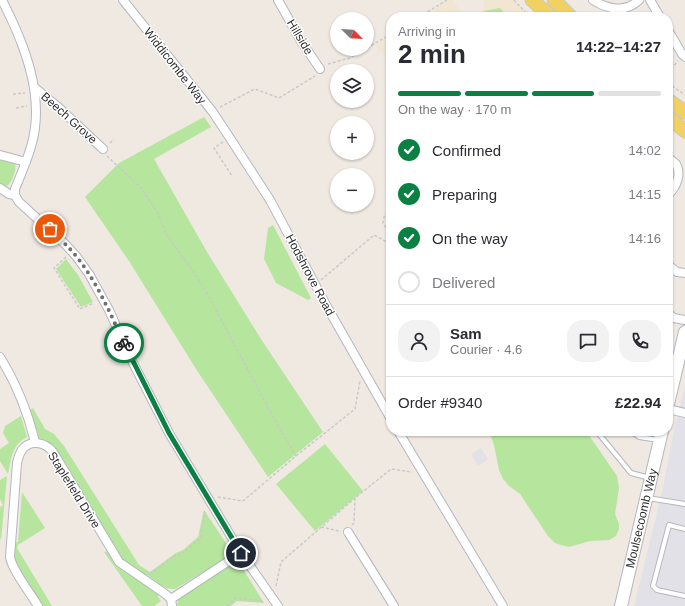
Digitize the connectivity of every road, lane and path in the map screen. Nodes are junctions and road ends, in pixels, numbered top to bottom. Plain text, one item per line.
1 (2, 0) edge
2 (123, 0) edge
3 (447, 0) edge
4 (514, 0) edge
5 (532, 0) edge
6 (554, 0) edge
7 (593, 0) edge
8 (640, 0) edge
9 (650, 0) edge
10 (281, 1) edge
11 (427, 12) edge
12 (525, 12) edge
13 (545, 12) edge
14 (566, 12) edge
15 (657, 12) edge
16 (386, 37) edge
17 (673, 38) edge
18 (374, 44) edge
19 (684, 55) edge
20 (353, 56) edge
21 (673, 67) edge
22 (321, 68) junction
23 (34, 87) junction
24 (673, 87) edge
25 (27, 93) dead end
26 (13, 94) dead end
27 (685, 95) edge
28 (673, 104) edge
29 (27, 106) dead end
30 (16, 108) dead end
31 (212, 112) junction
32 (685, 112) edge
33 (673, 121) edge
34 (685, 131) edge
35 (228, 135) junction
36 (114, 139) dead end
37 (106, 147) junction
38 (0, 155) edge
39 (26, 162) junction
40 (673, 162) edge
41 (232, 176) dead end
42 (0, 188) edge
43 (673, 189) edge
44 (15, 195) junction
45 (386, 214) edge
46 (386, 228) edge
47 (386, 241) edge
48 (67, 257) dead end
49 (673, 269) edge
50 (685, 273) edge
51 (315, 284) junction
52 (96, 302) dead end
53 (673, 317) edge
54 (685, 320) edge
55 (684, 337) edge
56 (0, 357) edge
57 (366, 377) junction
58 (673, 383) edge
59 (673, 410) edge
60 (386, 411) edge
61 (685, 413) edge
62 (401, 436) edge
63 (601, 436) edge
64 (637, 436) edge
65 (661, 436) edge
66 (35, 442) junction
67 (296, 456) junction
68 (411, 472) dead end
69 (651, 478) junction
70 (646, 497) junction
71 (355, 498) junction
72 (685, 504) edge
73 (208, 505) junction
74 (321, 527) junction
75 (685, 529) edge
76 (348, 532) junction
77 (241, 553) junction
78 (150, 574) dead end
79 (274, 589) dead end
80 (685, 596) edge
81 (265, 601) dead end
82 (172, 602) edge
83 (38, 606) edge
84 (227, 606) edge
85 (278, 606) edge
86 (394, 606) edge
87 (503, 606) edge
88 (621, 606) edge

1 - 23 street
2 - 31 street, Widdicombe Way
3 - 11 path
4 - 12 path
5 - 13 main road
6 - 14 main road
7 - 8 street
9 - 15 street
10 - 22 street, Hillside
16 - 18 path
17 - 19 street
19 - 21 path
20 - 22 path
22 - 31 path
23 - 37 street, Beech Grove
23 - 39 street
24 - 27 path
25 - 26 path
28 - 32 main road
29 - 30 path
31 - 35 street, Widdicombe Way
33 - 34 main road
35 - 41 path
35 - 51 street, Hodshrove Road
36 - 37 path
37 - 67 path
38 - 39 street
39 - 44 street
40 - 43 street
42 - 44 street
44 - 73 street
45 - 46 path
47 - 51 path
48 - 52 path
49 - 50 street
51 - 57 street, Hodshrove Road
53 - 54 street
55 - 58 street
56 - 66 street
57 - 60 street, Hodshrove Road
57 - 67 path
59 - 61 street
62 - 87 street
63 - 69 lane
64 - 65 lane
65 - 69 street, Moulsecoomb Way
66 - 82 street, Staplefield Drive
66 - 83 street, Staplefield Drive
67 - 73 path
68 - 71 path
69 - 70 street, Moulsecoomb Way
70 - 72 lane
70 - 88 street, Moulsecoomb Way
71 - 74 path
71 - 76 path
73 - 77 street
73 - 78 path
74 - 76 path
74 - 79 path
75 - 80 lane
76 - 86 street
77 - 82 street, Staplefield Drive
77 - 85 street
81 - 84 path

